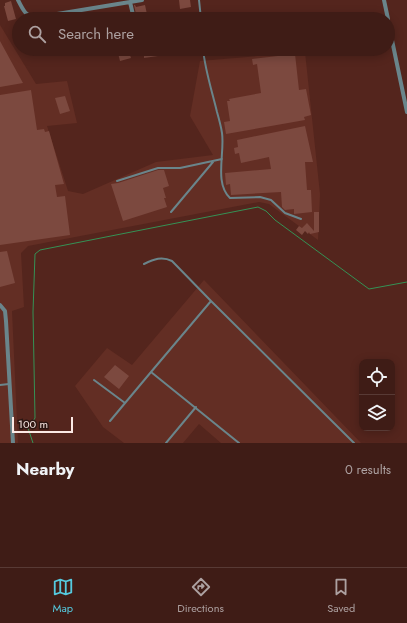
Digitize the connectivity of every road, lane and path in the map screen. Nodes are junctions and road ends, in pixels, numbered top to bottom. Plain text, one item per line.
1 (18, 0) edge
2 (142, 0) edge
3 (199, 0) edge
4 (384, 0) edge
5 (130, 2) junction
6 (25, 12) edge
7 (69, 12) edge
8 (132, 12) edge
9 (200, 12) edge
10 (386, 12) edge
11 (395, 54) edge
12 (204, 56) edge
13 (407, 112) edge
14 (222, 159) junction
15 (214, 161) junction
16 (118, 181) dead end
17 (171, 212) dead end
18 (301, 219) dead end
19 (144, 264) dead end
20 (211, 300) junction
21 (0, 305) edge
22 (152, 372) junction
23 (94, 380) dead end
24 (9, 384) junction
25 (0, 385) edge
26 (125, 403) junction
27 (196, 408) junction
28 (110, 421) dead end
29 (13, 443) edge
30 (166, 443) edge
31 (239, 443) edge
32 (354, 443) edge

1 - 6 street
2 - 5 street
3 - 9 lane
4 - 10 street
5 - 7 street
5 - 8 street
11 - 13 street
12 - 14 lane
14 - 15 lane
14 - 18 lane
15 - 16 lane
15 - 17 lane
19 - 20 lane
20 - 22 lane
20 - 32 lane
21 - 24 street
22 - 26 lane
22 - 27 lane
23 - 26 lane
24 - 25 lane
24 - 29 street
26 - 28 lane
27 - 30 lane
27 - 31 lane

